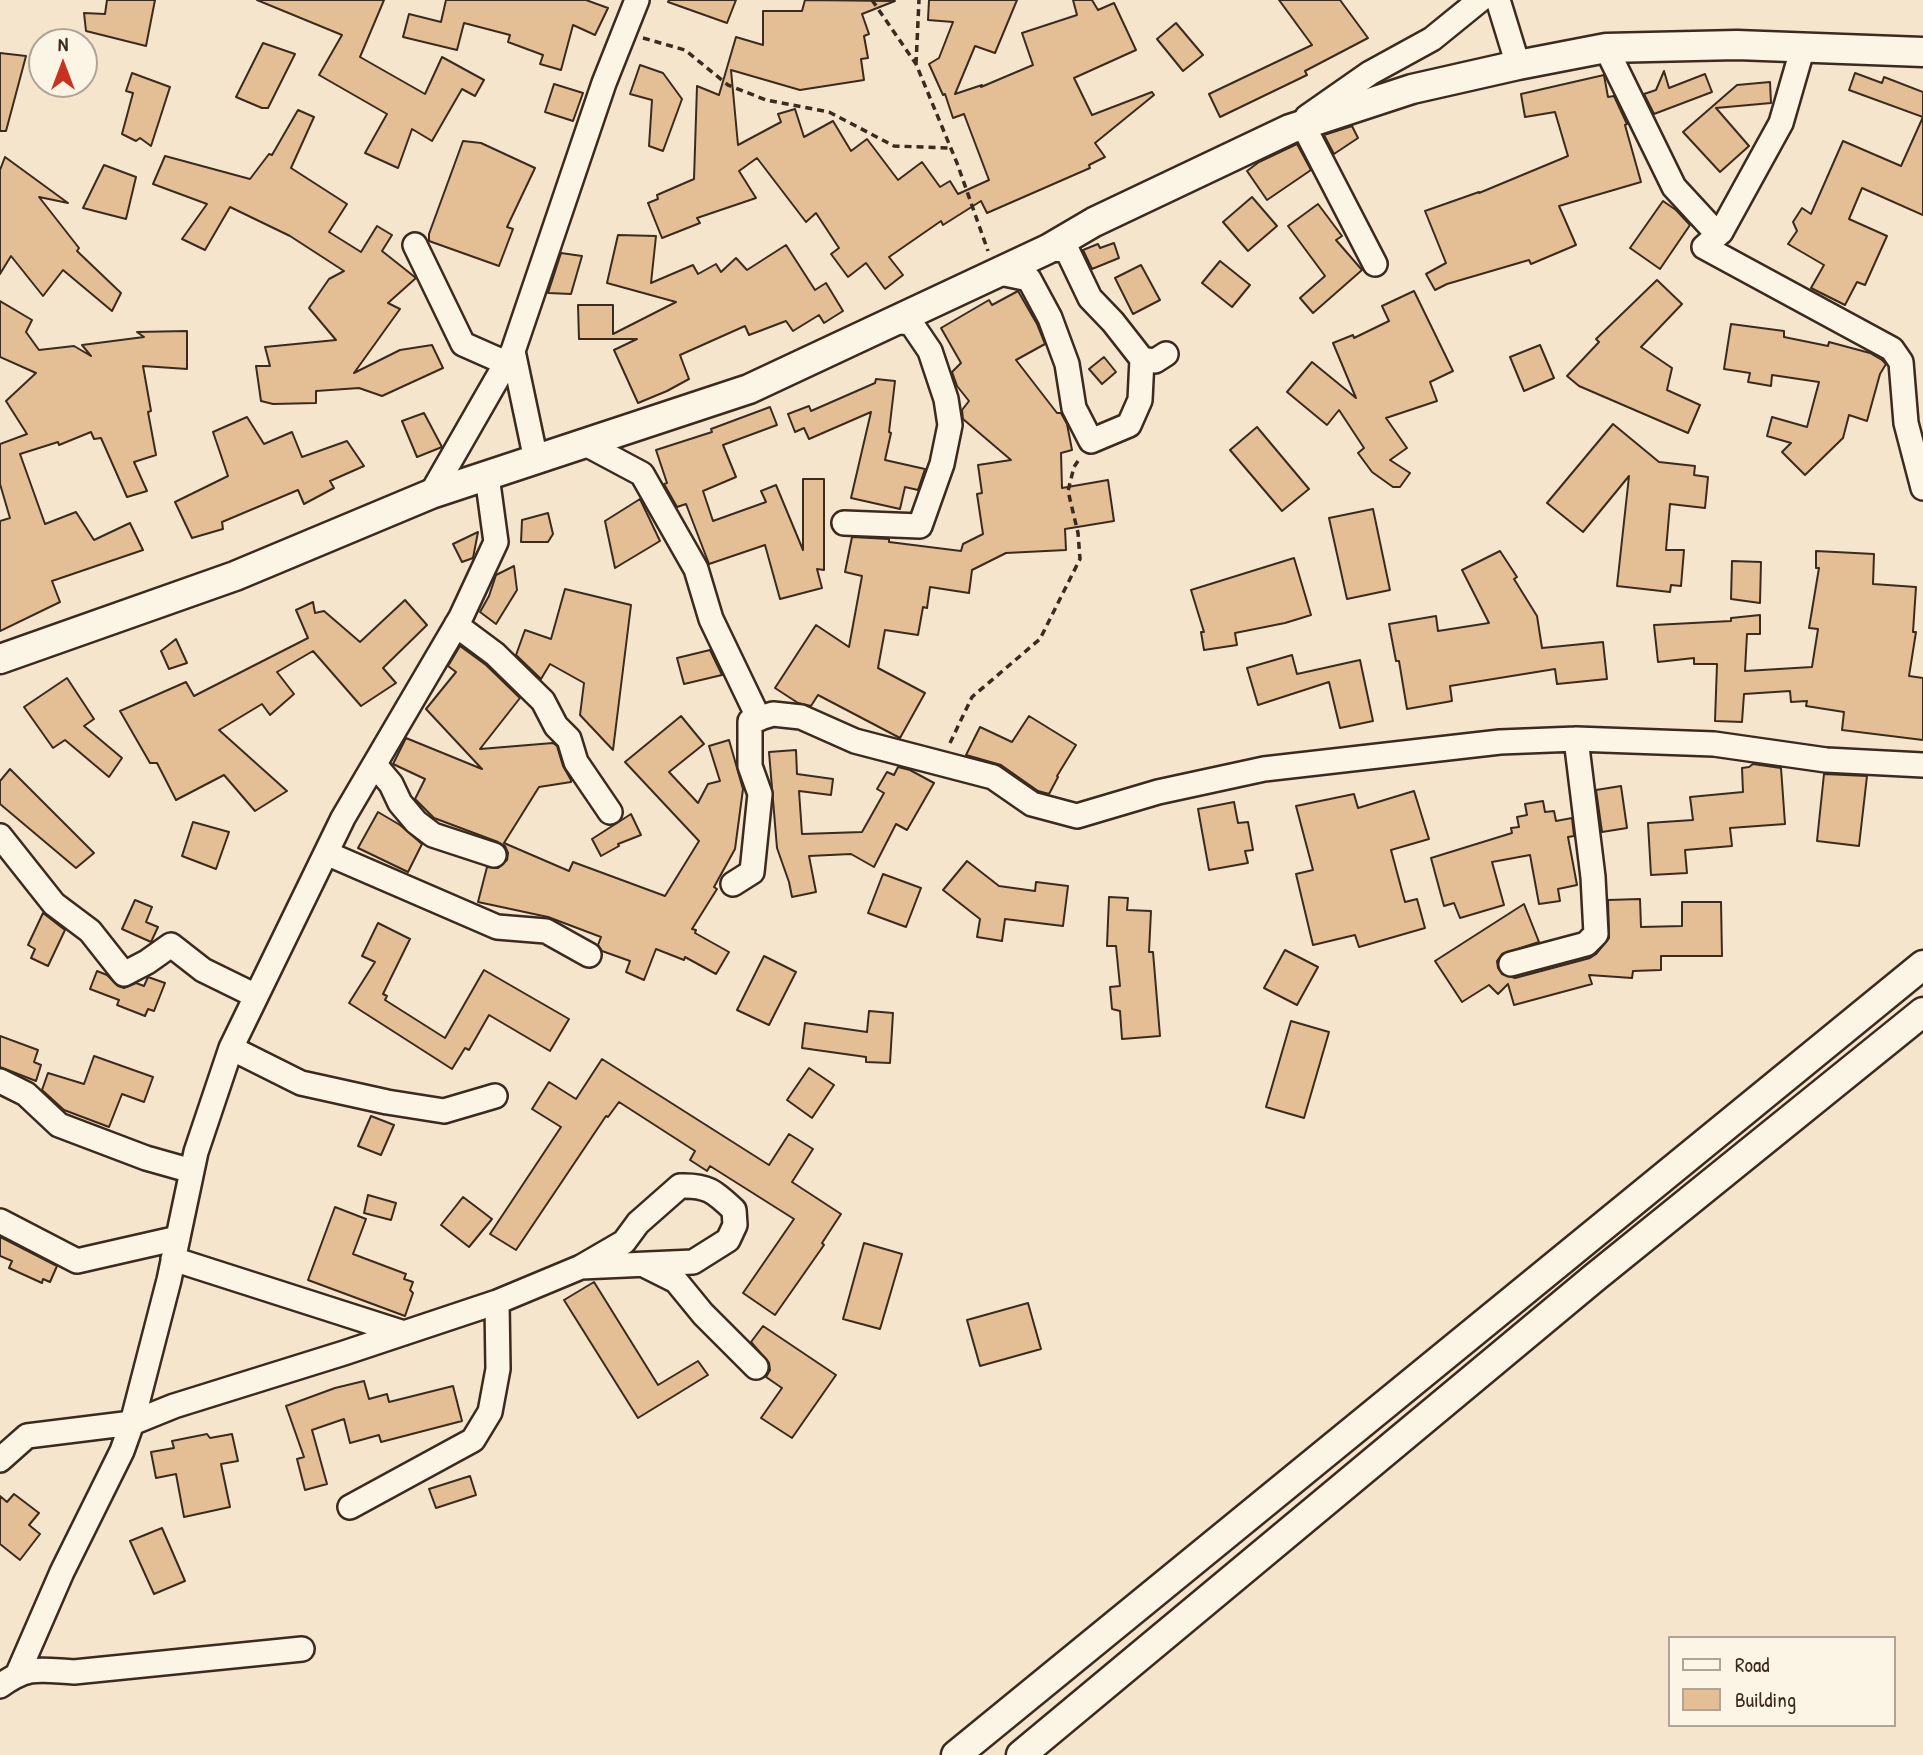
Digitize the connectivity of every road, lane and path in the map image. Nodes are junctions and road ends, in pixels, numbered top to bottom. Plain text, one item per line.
1 (637, 0) edge
2 (873, 0) edge
3 (919, 0) edge
4 (1480, 0) edge
5 (1498, 0) edge
6 (624, 33) junction
7 (1803, 47) junction
8 (1606, 48) junction
9 (1923, 52) edge
10 (916, 64) junction
11 (1518, 65) junction
12 (1296, 127) junction
13 (950, 148) junction
14 (1721, 232) junction
15 (415, 245) dead end
16 (1048, 249) junction
17 (1375, 264) dead end
18 (995, 272) junction
19 (891, 321) junction
20 (1166, 354) dead end
21 (510, 357) junction
22 (1142, 359) junction
23 (1091, 441) junction
24 (582, 442) junction
25 (536, 460) junction
26 (487, 476) junction
27 (1923, 488) edge
28 (431, 494) junction
29 (844, 523) dead end
30 (456, 625) junction
31 (0, 659) edge
32 (759, 719) junction
33 (1576, 739) junction
34 (942, 764) junction
35 (375, 765) junction
36 (1923, 765) edge
37 (610, 812) dead end
38 (0, 836) edge
39 (326, 853) junction
40 (494, 855) dead end
41 (733, 884) dead end
42 (589, 955) dead end
43 (1511, 964) dead end
44 (1923, 965) edge
45 (256, 996) junction
46 (1923, 1012) edge
47 (231, 1048) junction
48 (0, 1081) edge
49 (495, 1096) dead end
50 (192, 1171) junction
51 (0, 1221) edge
52 (176, 1248) junction
53 (643, 1265) junction
54 (581, 1267) junction
55 (497, 1302) junction
56 (404, 1333) junction
57 (756, 1367) dead end
58 (132, 1423) junction
59 (0, 1461) edge
60 (350, 1507) dead end
61 (302, 1649) dead end
62 (9, 1680) edge
63 (956, 1755) edge
64 (1021, 1755) edge

1 - 6 street
2 - 10 path
3 - 10 path
4 - 12 street
5 - 11 street
6 - 13 path
6 - 21 street
7 - 8 main road
7 - 9 main road
7 - 14 street
8 - 11 main road
8 - 14 street
10 - 13 path
11 - 12 main road
12 - 16 main road
12 - 17 street
13 - 18 path
14 - 27 street
15 - 21 street
16 - 18 main road
16 - 22 street
18 - 19 main road
18 - 23 street
19 - 24 main road
19 - 29 street
20 - 22 street
21 - 25 street
21 - 28 street
22 - 23 street
23 - 34 path
24 - 25 main road
24 - 32 street
25 - 26 main road
26 - 28 main road
26 - 30 street
28 - 31 main road
30 - 35 street
30 - 37 street
32 - 34 street
32 - 41 street
33 - 34 street
33 - 36 street
33 - 43 street
35 - 39 street
35 - 40 street
38 - 45 street
39 - 42 street
39 - 45 street
44 - 63 main road
45 - 47 street
46 - 64 main road
47 - 49 street
47 - 50 street
48 - 50 street
50 - 52 street
51 - 52 street
52 - 56 street
52 - 58 street
53 - 54 street
53 - 54 street
53 - 57 street
54 - 55 street
55 - 56 street
55 - 60 street
56 - 58 street
58 - 59 street
58 - 62 street
61 - 62 street

